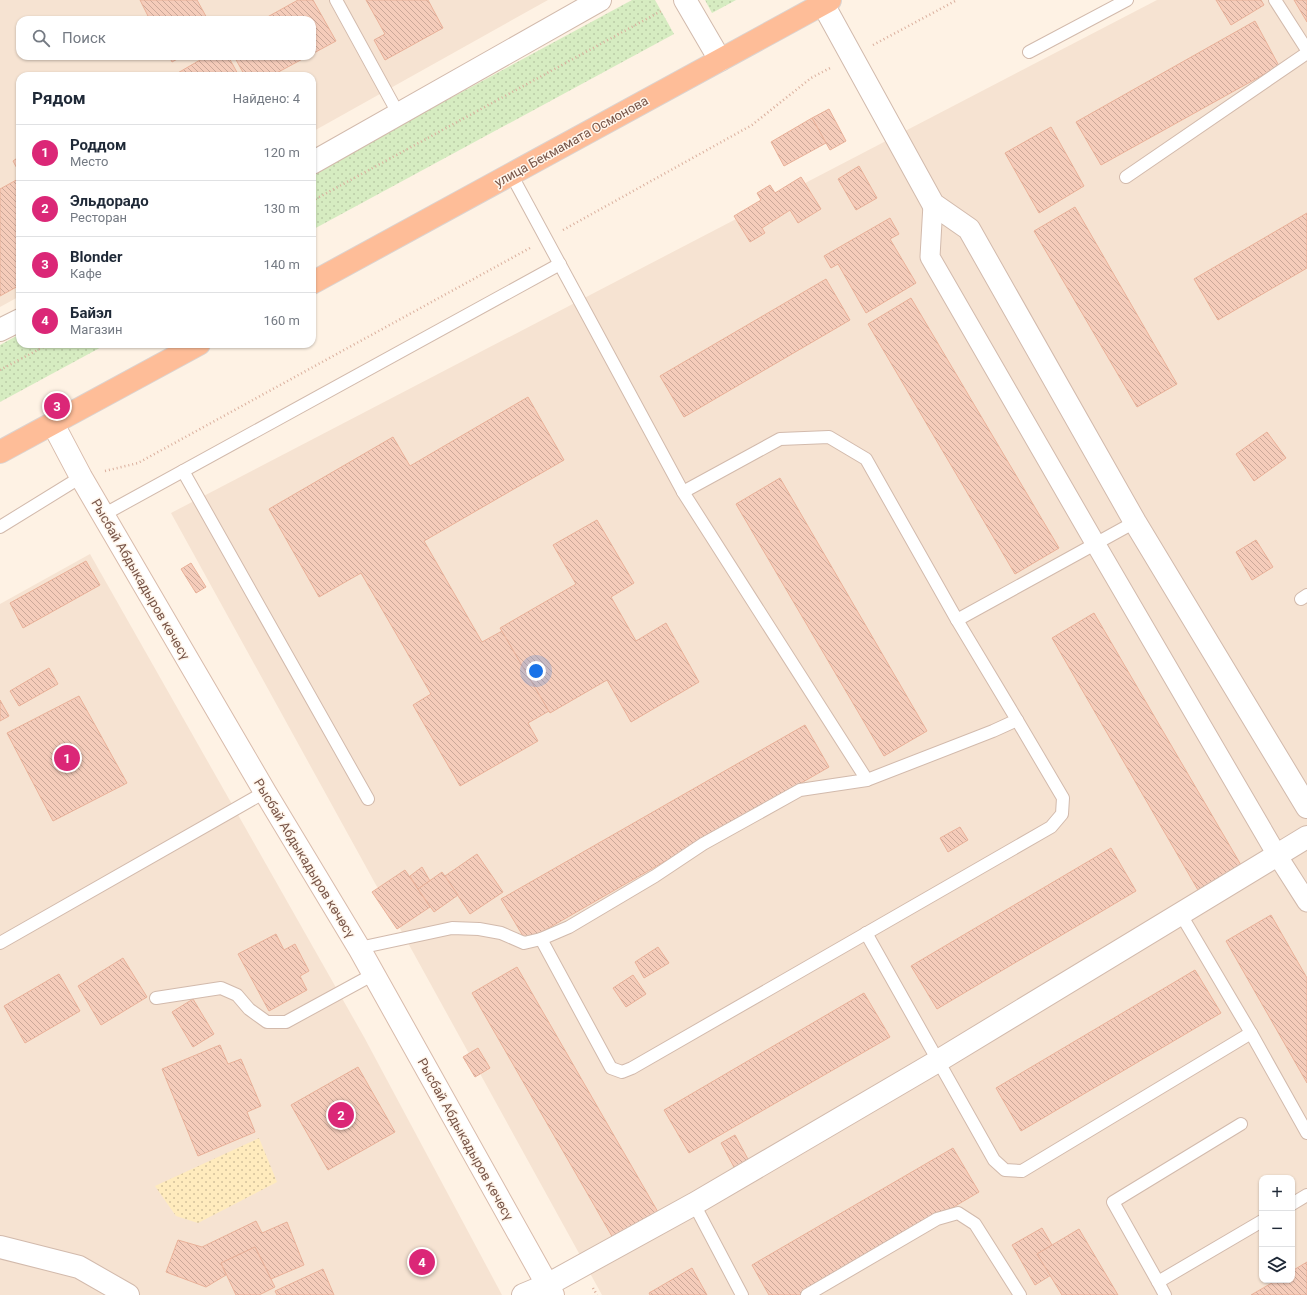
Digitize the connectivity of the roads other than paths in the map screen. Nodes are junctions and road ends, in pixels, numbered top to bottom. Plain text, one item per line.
1 (336, 0) edge
2 (600, 0) edge
3 (1127, 0) edge
4 (1275, 0) edge
5 (827, 2) edge
6 (676, 4) edge
7 (1307, 50) edge
8 (1029, 52) dead end
9 (1307, 53) edge
10 (720, 60) junction
11 (399, 115) junction
12 (316, 161) edge
13 (511, 174) junction
14 (1126, 177) dead end
15 (933, 204) junction
16 (560, 264) junction
17 (316, 281) edge
18 (16, 322) edge
19 (0, 330) edge
20 (193, 348) edge
21 (53, 424) junction
22 (0, 452) edge
23 (183, 471) junction
24 (82, 477) junction
25 (683, 492) junction
26 (104, 515) junction
27 (1135, 522) junction
28 (0, 527) edge
29 (1095, 543) junction
30 (957, 620) junction
31 (1017, 720) junction
32 (867, 780) junction
33 (265, 792) junction
34 (368, 799) dead end
35 (1307, 807) edge
36 (1307, 837) edge
37 (1277, 855) junction
38 (1307, 902) edge
39 (1180, 913) junction
40 (866, 933) junction
41 (541, 939) junction
42 (0, 943) edge
43 (359, 948) junction
44 (374, 974) junction
45 (156, 998) dead end
46 (1251, 1033) junction
47 (938, 1062) junction
48 (1241, 1124) dead end
49 (1307, 1133) edge
50 (1307, 1195) edge
51 (1295, 1202) edge
52 (694, 1204) junction
53 (1259, 1223) edge
54 (0, 1247) edge
55 (1158, 1282) junction
56 (550, 1290) edge
57 (128, 1295) edge
58 (523, 1295) edge
59 (742, 1295) edge
60 (807, 1295) edge
61 (1020, 1295) edge
62 (1165, 1295) edge

1 - 11 lane
2 - 11 street
3 - 8 lane
4 - 7 lane
5 - 10 highway, улица Бекмамата Осмонова
5 - 15 street
6 - 10 street
9 - 14 lane
10 - 13 highway, улица Бекмамата Осмонова
11 - 12 street
13 - 16 lane
13 - 17 highway, улица Бекмамата Осмонова
15 - 27 street
15 - 29 street
16 - 23 lane
16 - 25 lane
18 - 19 street
20 - 21 highway
21 - 22 highway
21 - 24 street, Рысбай Абдыкадыров көчөсү
23 - 26 lane
23 - 34 lane
24 - 26 street, Рысбай Абдыкадыров көчөсү
24 - 28 lane
25 - 30 lane
25 - 32 lane
26 - 33 street, Рысбай Абдыкадыров көчөсү
27 - 29 lane
27 - 35 street
29 - 30 lane
29 - 37 street
30 - 31 lane
31 - 32 lane
31 - 40 lane
32 - 41 lane
33 - 42 lane
33 - 43 street, Рысбай Абдыкадыров көчөсү
36 - 37 street
37 - 38 street
37 - 39 street
39 - 46 lane
39 - 47 street
40 - 41 lane
40 - 47 lane
41 - 43 lane
43 - 44 street, Рысбай Абдыкадыров көчөсү
44 - 45 lane
44 - 56 street, Рысбай Абдыкадыров көчөсү
46 - 47 lane
46 - 49 lane
47 - 52 street
48 - 55 lane
50 - 51 lane
52 - 56 street
52 - 59 lane
53 - 55 lane
54 - 57 street
55 - 62 lane
56 - 58 street
60 - 61 lane

